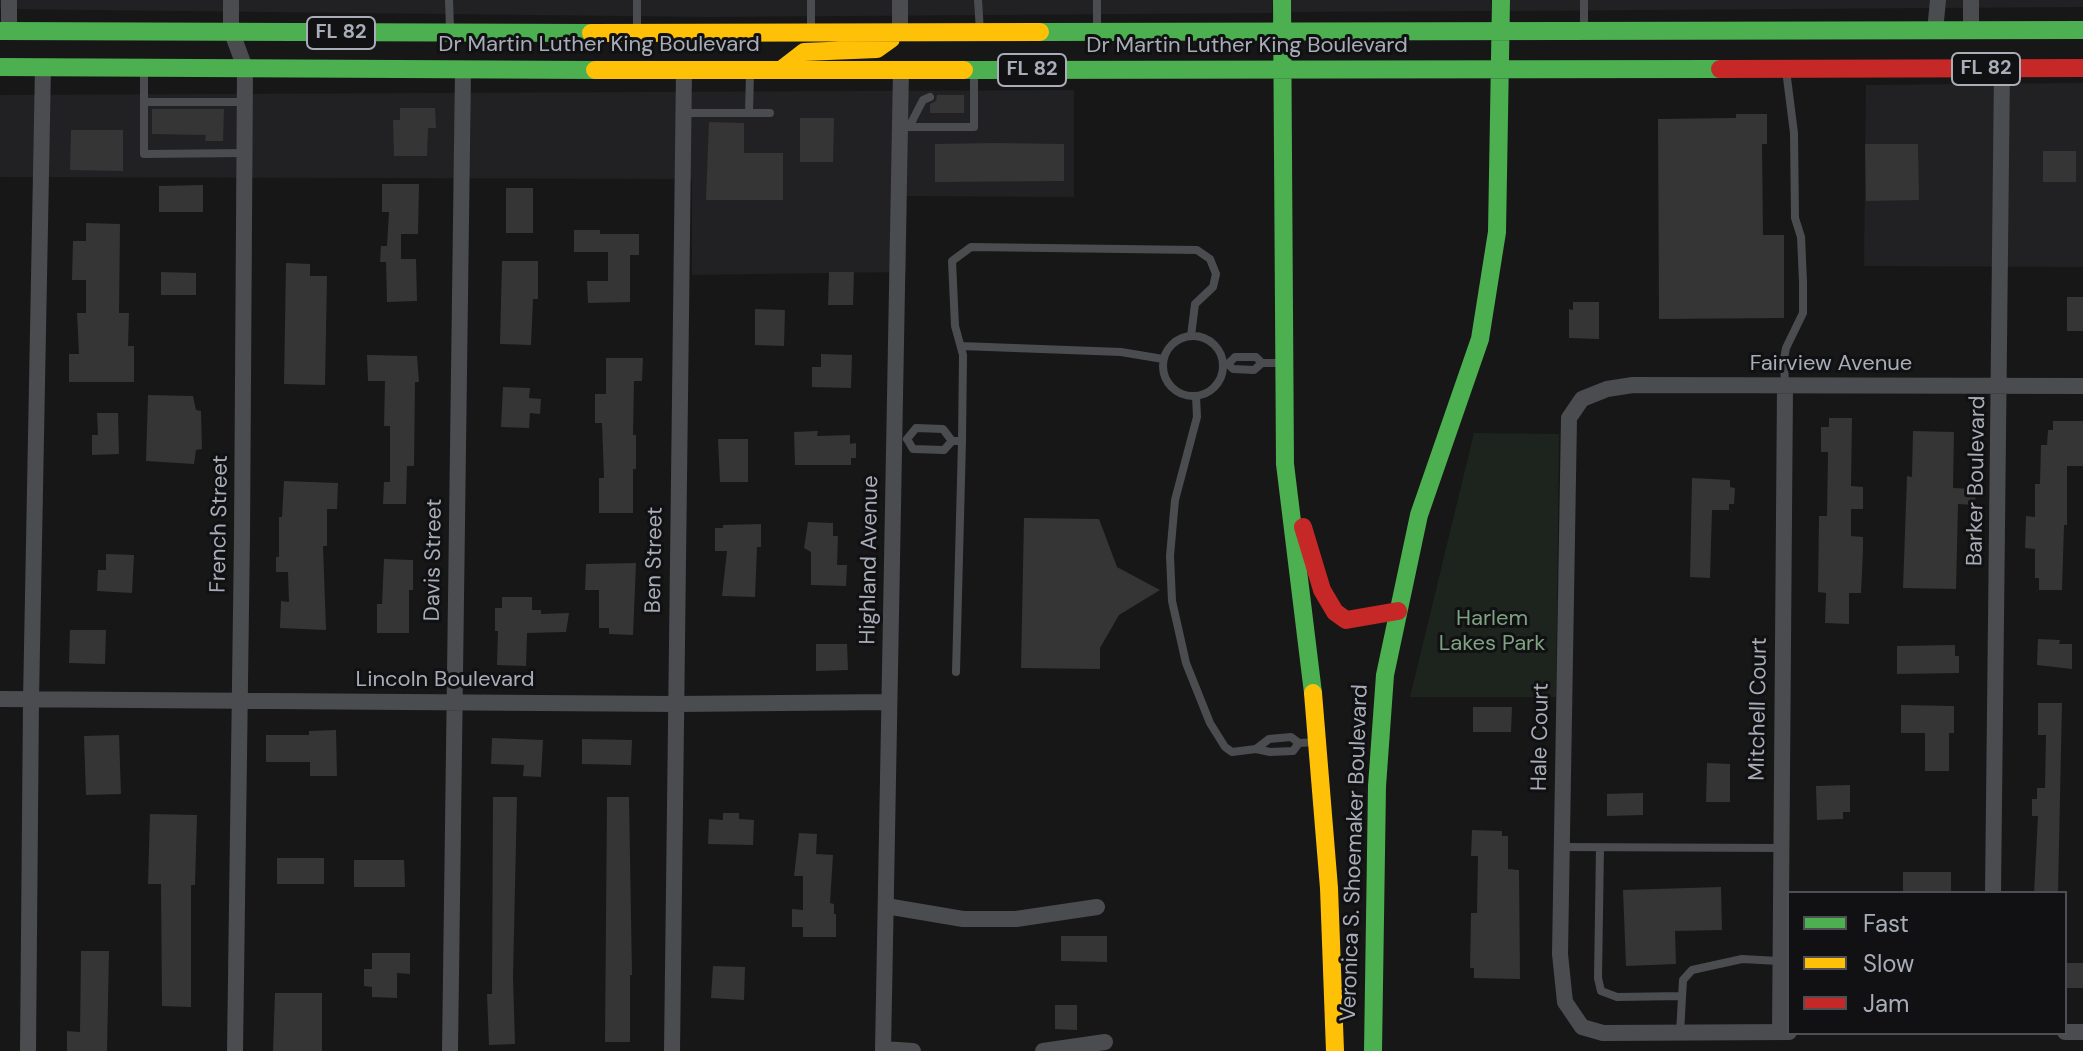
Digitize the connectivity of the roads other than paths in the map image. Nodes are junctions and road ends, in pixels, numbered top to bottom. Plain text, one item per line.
1 (9, 0) edge
2 (231, 0) edge
3 (449, 0) edge
4 (637, 0) edge
5 (811, 0) edge
6 (900, 0) edge
7 (978, 0) edge
8 (1282, 0) edge
9 (1501, 0) edge
10 (1584, 0) edge
11 (1938, 0) edge
12 (1971, 0) edge
13 (1094, 1) edge
14 (2083, 30) edge
15 (4, 31) edge
16 (1935, 31) junction
17 (1971, 31) junction
18 (232, 32) junction
19 (1097, 32) junction
20 (1282, 32) junction
21 (1501, 32) junction
22 (1584, 32) junction
23 (450, 33) junction
24 (637, 33) junction
25 (811, 33) junction
26 (900, 33) junction
27 (948, 33) junction
28 (980, 33) junction
29 (0, 67) edge
30 (43, 67) junction
31 (144, 68) junction
32 (245, 68) junction
33 (2083, 68) edge
34 (782, 69) junction
35 (1501, 69) junction
36 (1786, 69) junction
37 (1888, 69) junction
38 (2002, 69) junction
39 (463, 70) junction
40 (684, 70) junction
41 (750, 70) junction
42 (901, 70) junction
43 (974, 70) junction
44 (1281, 70) junction
45 (930, 97) dead end
46 (964, 97) dead end
47 (975, 97) junction
48 (144, 102) junction
49 (245, 102) junction
50 (683, 113) junction
51 (749, 113) junction
52 (770, 113) dead end
53 (904, 127) junction
54 (245, 153) junction
55 (1191, 336) junction
56 (961, 346) junction
57 (1163, 359) junction
58 (1283, 363) junction
59 (1225, 364) junction
60 (2000, 385) junction
61 (2083, 386) edge
62 (1785, 387) junction
63 (1196, 396) junction
64 (1582, 399) joint
65 (900, 438) junction
66 (957, 441) junction
67 (1285, 464) junction
68 (1398, 611) junction
69 (956, 672) dead end
70 (0, 699) edge
71 (31, 700) junction
72 (240, 700) junction
73 (454, 702) junction
74 (889, 702) junction
75 (676, 704) junction
76 (1319, 742) junction
77 (1299, 743) junction
78 (1256, 749) junction
79 (1561, 847) junction
80 (1600, 848) junction
81 (1780, 848) junction
82 (1993, 891) edge
83 (886, 906) junction
84 (1097, 907) dead end
85 (1779, 961) junction
86 (1682, 996) junction
87 (1784, 1032) edge
88 (1680, 1033) junction
89 (1105, 1042) dead end
90 (883, 1050) edge
91 (28, 1051) edge
92 (235, 1051) edge
93 (450, 1051) edge
94 (672, 1051) edge
95 (913, 1051) edge
96 (1043, 1051) edge
97 (1335, 1051) edge
98 (1373, 1051) edge

1 - 15 street
2 - 18 street, French Street
3 - 23 lane
4 - 24 lane
5 - 25 lane
6 - 26 street
7 - 28 lane
8 - 20 main road, Veronica S. Shoemaker Boulevard
9 - 21 main road, Veronica S. Shoemaker Boulevard
10 - 22 lane
11 - 16 street
12 - 17 street
13 - 19 lane
14 - 17 main road, Dr Martin Luther King Boulevard / FL 82
15 - 18 main road, Dr Martin Luther King Boulevard / FL 82
16 - 17 main road, Dr Martin Luther King Boulevard / FL 82
16 - 22 main road, Dr Martin Luther King Boulevard / FL 82
16 - 37 main road
17 - 38 main road
18 - 23 main road, Dr Martin Luther King Boulevard / FL 82
18 - 32 street, French Street
19 - 20 main road, Dr Martin Luther King Boulevard / FL 82
19 - 28 main road, Dr Martin Luther King Boulevard / FL 82
20 - 21 main road, Dr Martin Luther King Boulevard / FL 82
20 - 44 main road, Veronica S. Shoemaker Boulevard
21 - 22 main road, Dr Martin Luther King Boulevard / FL 82
21 - 35 main road, Veronica S. Shoemaker Boulevard
23 - 24 main road, Dr Martin Luther King Boulevard / FL 82
24 - 25 main road, Dr Martin Luther King Boulevard / FL 82
25 - 26 main road, Dr Martin Luther King Boulevard / FL 82
26 - 27 main road, Dr Martin Luther King Boulevard / FL 82
26 - 34 main road
27 - 28 main road, Dr Martin Luther King Boulevard / FL 82
27 - 42 main road
29 - 30 main road, FL 82
30 - 31 main road, FL 82
30 - 71 street
31 - 32 main road, Dr Martin Luther King Boulevard / FL 82
31 - 48 lane
32 - 39 main road, Dr Martin Luther King Boulevard / FL 82
32 - 49 street, French Street
33 - 38 main road, Dr Martin Luther King Boulevard / FL 82
34 - 41 main road, Dr Martin Luther King Boulevard / FL 82
34 - 42 main road, Dr Martin Luther King Boulevard / FL 82
35 - 36 main road, Dr Martin Luther King Boulevard / FL 82
35 - 44 main road, Dr Martin Luther King Boulevard / FL 82
35 - 68 main road, Veronica S. Shoemaker Boulevard
36 - 37 main road, Dr Martin Luther King Boulevard / FL 82
36 - 62 lane
37 - 38 main road, Dr Martin Luther King Boulevard / FL 82
38 - 60 street, Barker Boulevard
39 - 40 main road, Dr Martin Luther King Boulevard / FL 82
39 - 73 street, Davis Street
40 - 41 main road, Dr Martin Luther King Boulevard / FL 82
40 - 50 street, Ben Street
41 - 51 lane
42 - 43 main road, Dr Martin Luther King Boulevard / FL 82
42 - 53 street, Highland Avenue
43 - 44 main road, Dr Martin Luther King Boulevard / FL 82
43 - 47 lane
44 - 58 main road, Veronica S. Shoemaker Boulevard
45 - 53 lane
46 - 47 lane
47 - 53 lane
48 - 49 lane
48 - 54 lane
49 - 54 street, French Street
50 - 51 lane
50 - 75 street, Ben Street
51 - 52 lane
53 - 65 street, Highland Avenue
54 - 72 street, French Street
55 - 56 lane
55 - 57 lane
55 - 59 lane
56 - 57 lane
56 - 66 lane
57 - 63 lane
58 - 59 lane
58 - 67 main road, Veronica S. Shoemaker Boulevard
59 - 63 lane
60 - 61 street, Fairview Avenue
60 - 62 street, Fairview Avenue
60 - 82 street, Barker Boulevard
62 - 64 street, Fairview Avenue
62 - 81 street, Mitchell Court
63 - 78 lane
64 - 79 street, Hale Court
65 - 66 lane
65 - 66 lane
65 - 74 street, Highland Avenue
66 - 69 lane
67 - 68 main road
67 - 76 main road, Veronica S. Shoemaker Boulevard
68 - 98 main road, Veronica S. Shoemaker Boulevard
70 - 71 street, Lincoln Boulevard
71 - 72 street, Lincoln Boulevard
71 - 91 street
72 - 73 street, Lincoln Boulevard
72 - 92 street, French Street
73 - 75 street, Lincoln Boulevard
73 - 93 street, Davis Street
74 - 75 street, Lincoln Boulevard
74 - 83 street, Highland Avenue
75 - 94 street, Ben Street
76 - 77 lane
76 - 97 main road, Veronica S. Shoemaker Boulevard
77 - 78 lane
77 - 78 lane
79 - 80 lane
79 - 88 street, Hale Court
80 - 81 lane
80 - 86 lane
81 - 85 street, Mitchell Court
83 - 84 street
83 - 90 street, Highland Avenue
85 - 86 lane
85 - 87 street, Mitchell Court
86 - 88 lane
87 - 88 street
89 - 96 street
90 - 95 street

